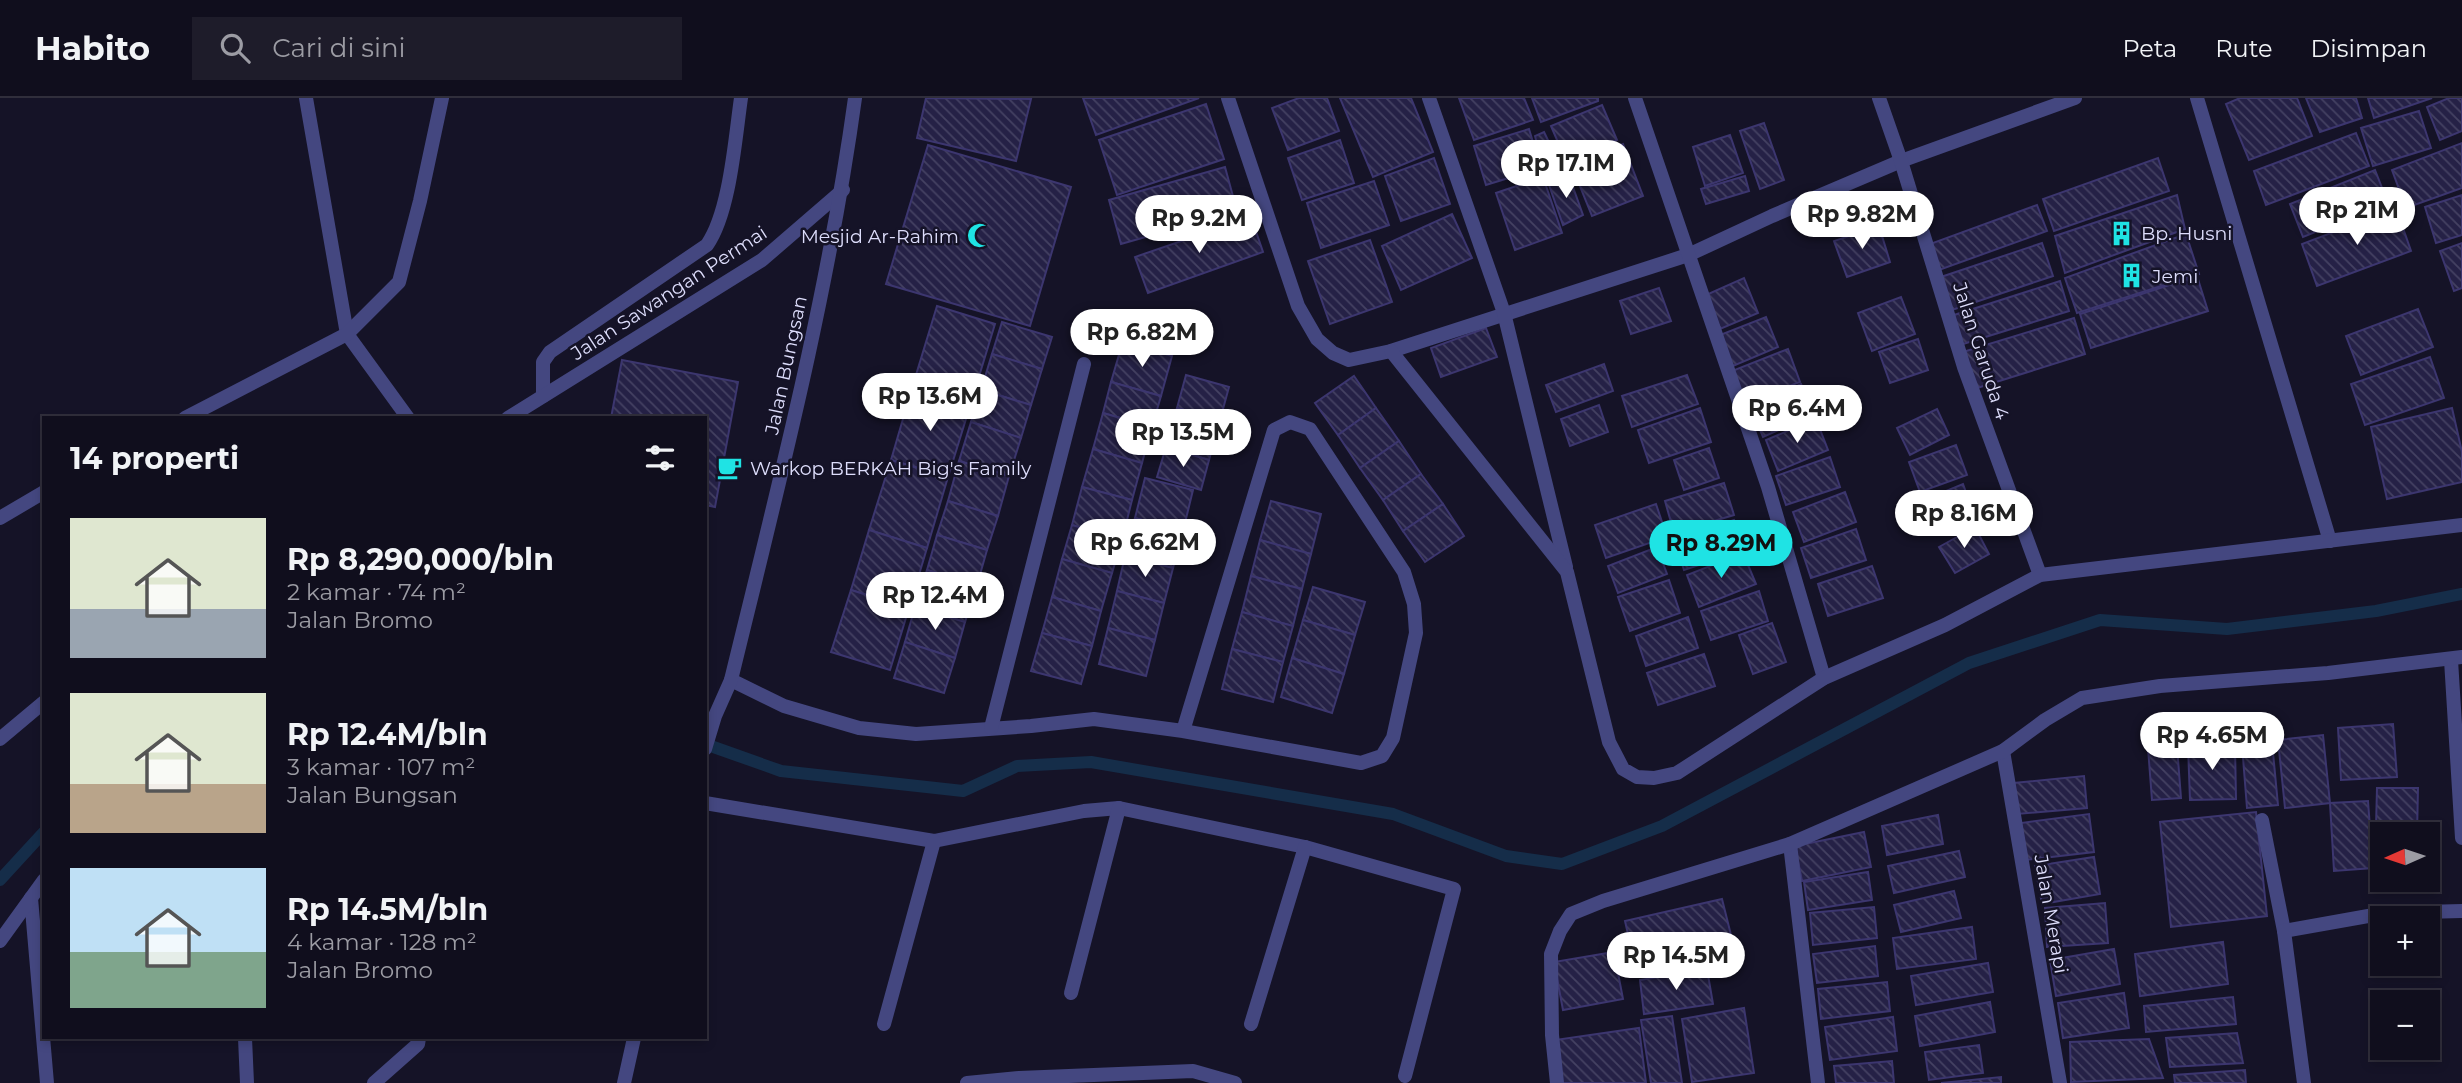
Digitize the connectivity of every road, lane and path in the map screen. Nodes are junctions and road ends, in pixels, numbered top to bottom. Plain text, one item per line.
1 (306, 98) edge
2 (442, 98) edge
3 (741, 98) edge
4 (855, 98) edge
5 (1228, 98) edge
6 (1429, 98) edge
7 (1635, 98) edge
8 (1879, 98) edge
9 (2075, 98) edge
10 (2197, 98) edge
11 (1900, 161) junction
12 (842, 190) junction
13 (1688, 255) junction
14 (1504, 313) junction
15 (347, 334) junction
16 (1391, 351) junction
17 (1084, 365) dead end
18 (543, 396) junction
19 (189, 416) edge
20 (407, 416) edge
21 (511, 416) edge
22 (42, 493) edge
23 (0, 518) edge
24 (2462, 525) edge
25 (2330, 541) junction
26 (1567, 572) junction
27 (2040, 575) junction
28 (2457, 658) edge
29 (1824, 678) junction
30 (731, 680) junction
31 (42, 704) edge
32 (990, 728) junction
33 (1183, 731) junction
34 (0, 739) edge
35 (707, 742) edge
36 (2003, 751) junction
37 (707, 803) edge
38 (1119, 808) junction
39 (2262, 820) dead end
40 (2462, 838) edge
41 (934, 841) junction
42 (1790, 844) junction
43 (1305, 847) junction
44 (42, 883) edge
45 (31, 898) junction
46 (2462, 911) edge
47 (2284, 931) junction
48 (0, 941) edge
49 (1071, 993) dead end
50 (884, 1024) dead end
51 (1251, 1024) dead end
52 (42, 1025) edge
53 (43, 1039) edge
54 (245, 1039) edge
55 (419, 1039) edge
56 (634, 1039) edge
57 (1405, 1076) dead end
58 (1155, 1077) edge
59 (47, 1083) edge
60 (247, 1083) edge
61 (374, 1083) edge
62 (624, 1083) edge
63 (967, 1083) edge
64 (1235, 1083) edge
65 (1558, 1083) edge
66 (1818, 1083) edge
67 (2060, 1083) edge
68 (2304, 1083) edge

1 - 15 street
2 - 15 street
3 - 18 street
4 - 12 street, Jalan Bungsan
5 - 16 street
6 - 14 street
7 - 13 street
8 - 11 street, Jalan Garuda 4
9 - 11 street
10 - 25 street
11 - 13 street
11 - 27 street, Jalan Garuda 4
12 - 18 street, Jalan Sawangan Permai
12 - 30 street, Jalan Bungsan
13 - 14 street
13 - 29 street
14 - 16 street
14 - 26 street
15 - 19 street
15 - 20 street
16 - 26 street
17 - 32 street
18 - 21 street, Jalan Sawangan Permai
22 - 23 street
24 - 25 street
25 - 27 street
26 - 29 street
27 - 29 street
28 - 36 street
28 - 40 street
30 - 32 street
30 - 35 street, Jalan Bungsan
31 - 34 street
32 - 33 street
33 - 33 street
36 - 42 street
36 - 67 street, Jalan Merapi
37 - 41 street
38 - 41 street
38 - 43 street
38 - 49 street
39 - 47 street
41 - 50 street
42 - 65 street
42 - 66 street
43 - 51 street
43 - 57 street
44 - 45 street
45 - 48 street
45 - 52 street
46 - 47 street
47 - 68 street
53 - 59 street
54 - 60 street
55 - 61 street
56 - 62 street
58 - 63 street
58 - 64 street

